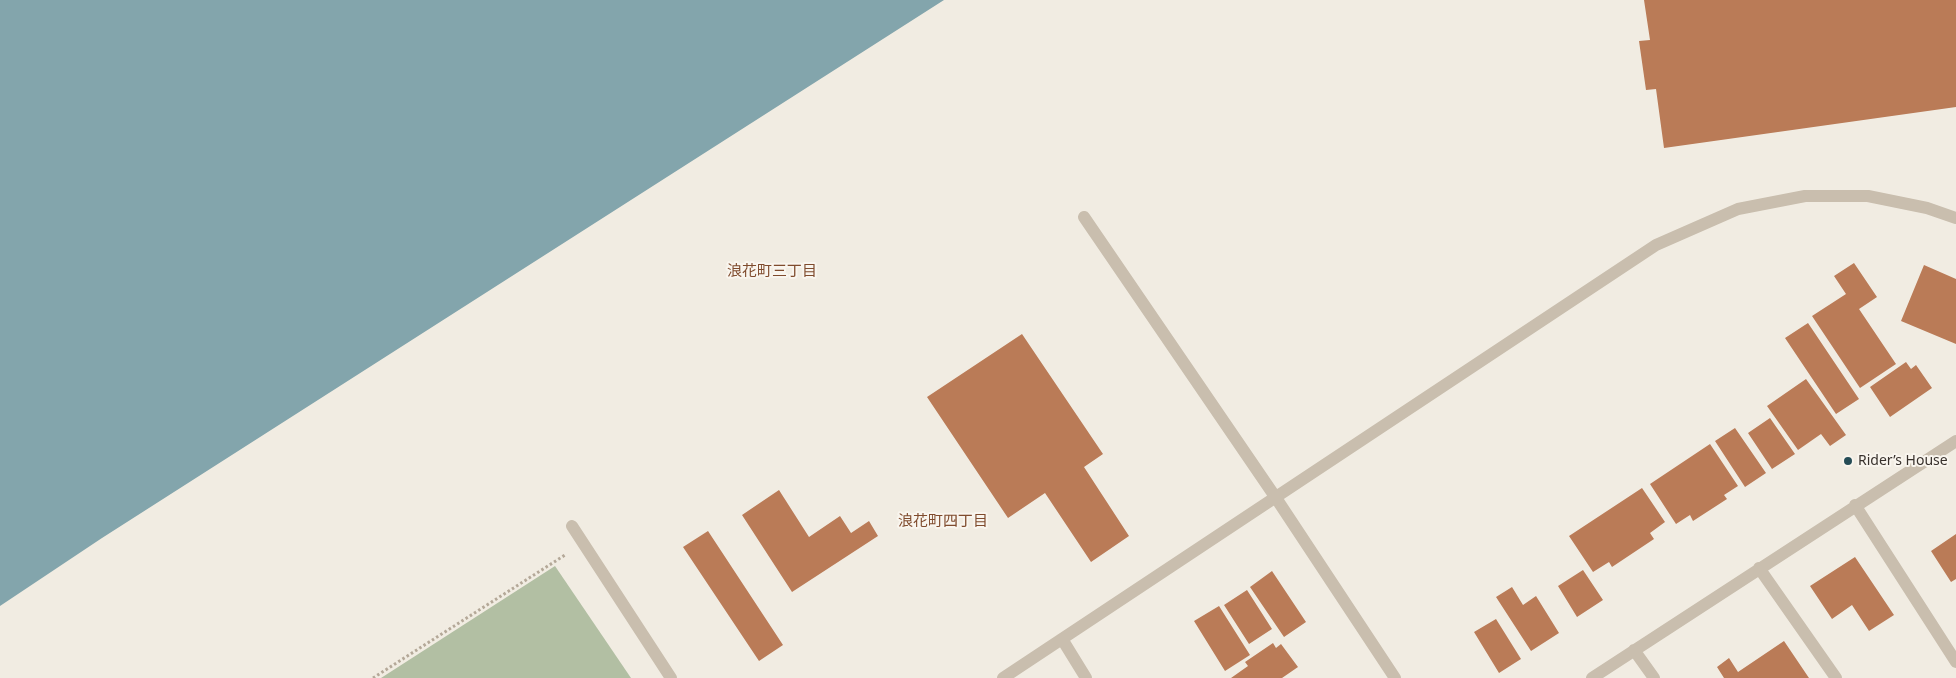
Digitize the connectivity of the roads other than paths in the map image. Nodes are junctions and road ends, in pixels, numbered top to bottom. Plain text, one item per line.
1 (1084, 217) dead end
2 (1956, 218) edge
3 (1956, 441) edge
4 (1276, 498) junction
5 (1855, 505) junction
6 (572, 526) dead end
7 (1760, 568) junction
8 (1062, 639) junction
9 (1634, 650) junction
10 (1956, 662) edge
11 (671, 678) edge
12 (1003, 678) edge
13 (1086, 678) edge
14 (1395, 678) edge
15 (1592, 678) edge
16 (1654, 678) edge
17 (1836, 678) edge

1 - 4 street
2 - 4 street
3 - 5 street
4 - 8 street
4 - 14 street
5 - 7 street
5 - 10 street
6 - 11 street
7 - 9 street
7 - 17 street
8 - 12 street
8 - 13 street
9 - 15 street
9 - 16 street

